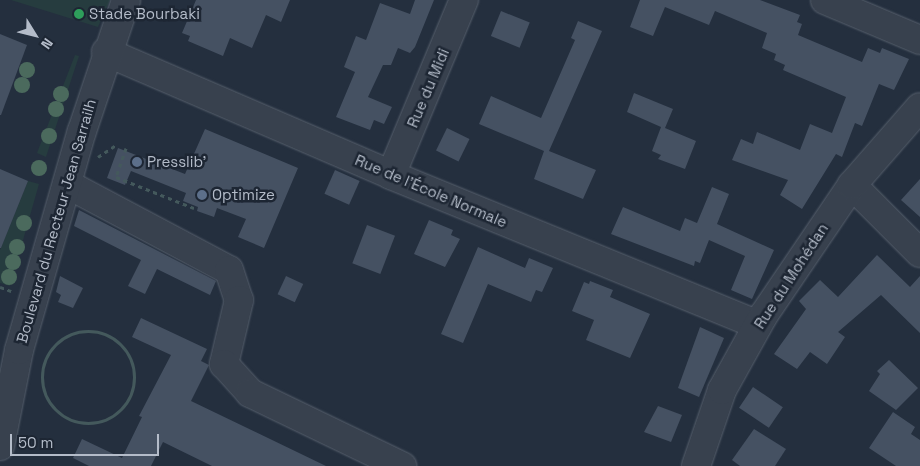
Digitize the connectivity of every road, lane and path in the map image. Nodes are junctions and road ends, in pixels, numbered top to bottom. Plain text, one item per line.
1 (126, 0) edge
2 (464, 0) edge
3 (824, 0) edge
4 (920, 40) edge
5 (106, 52) junction
6 (920, 107) edge
7 (126, 148) dead end
8 (391, 175) junction
9 (67, 184) junction
10 (852, 185) junction
11 (194, 208) dead end
12 (920, 253) edge
13 (0, 287) edge
14 (14, 292) dead end
15 (758, 325) junction
16 (125, 348) joint
17 (0, 446) edge
18 (402, 466) edge
19 (696, 466) edge

1 - 5 street, Boulevard du Recteur Jean Sarrailh
2 - 8 street, Rue du Midi
3 - 4 street
5 - 8 street, Rue de l'École Normale
5 - 9 street, Boulevard du Recteur Jean Sarrailh
6 - 10 street, Rue du Mohédan
7 - 11 path
8 - 15 street, Rue de l'École Normale
9 - 17 street, Boulevard du Recteur Jean Sarrailh
9 - 18 street
10 - 12 street
10 - 15 street, Rue du Mohédan
13 - 14 path
15 - 19 street, Rue du Mohédan
16 - 16 path

